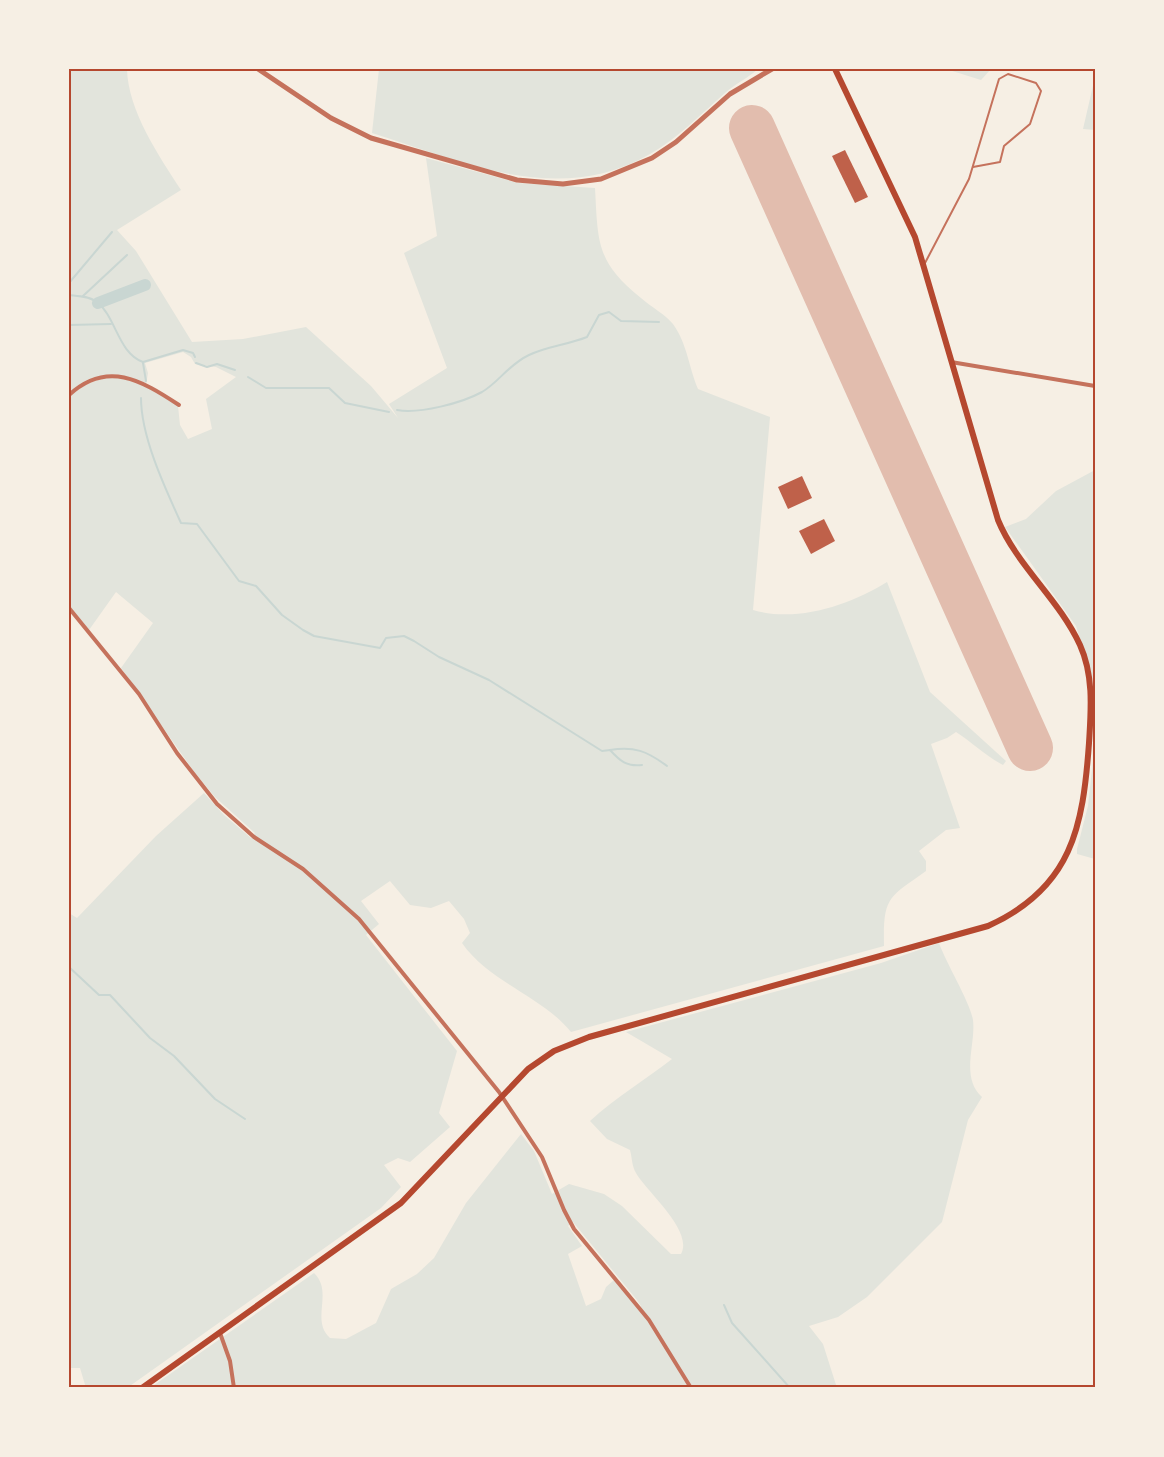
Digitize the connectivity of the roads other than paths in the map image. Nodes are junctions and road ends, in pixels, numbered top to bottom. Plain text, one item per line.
1 (258, 69) edge
2 (772, 69) edge
3 (835, 69) edge
4 (974, 167) junction
5 (924, 266) junction
6 (951, 362) junction
7 (1095, 386) edge
8 (69, 395) edge
9 (179, 405) dead end
10 (69, 608) edge
11 (501, 1095) junction
12 (220, 1333) junction
13 (142, 1388) edge
14 (234, 1388) edge
15 (691, 1388) edge

1 - 2 street
3 - 5 main road
4 - 4 lane
4 - 5 lane
5 - 6 main road
6 - 7 street
6 - 11 main road
8 - 9 street
10 - 11 street
11 - 12 main road
11 - 15 street
12 - 13 main road
12 - 14 street

